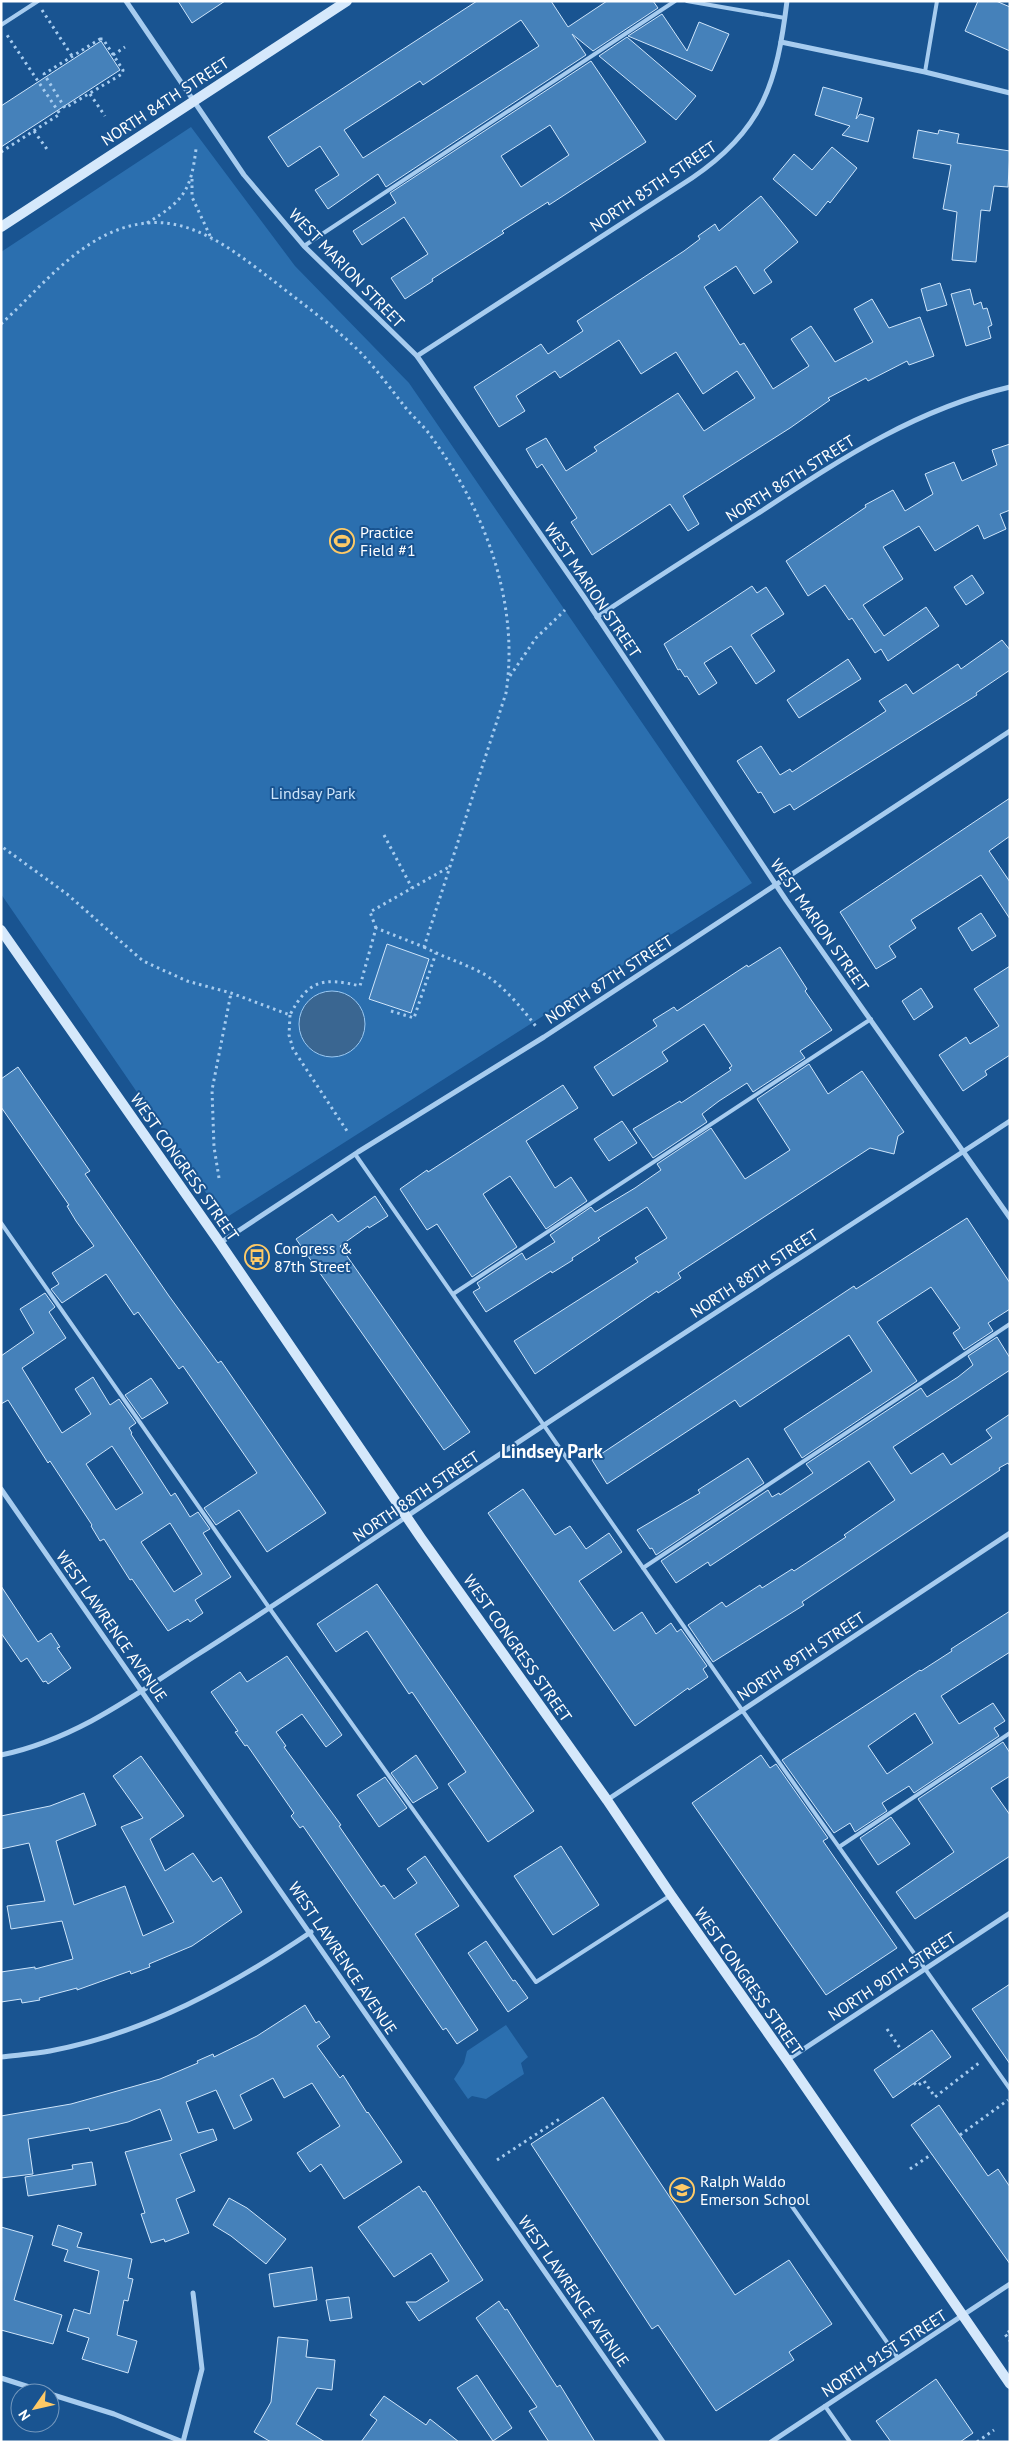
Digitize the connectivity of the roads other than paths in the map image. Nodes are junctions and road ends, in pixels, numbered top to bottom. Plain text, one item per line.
1 (126, 1) edge
2 (347, 1) edge
3 (675, 1) edge
4 (687, 1) edge
5 (786, 1) edge
6 (937, 1) edge
7 (37, 2) edge
8 (785, 18) junction
9 (1, 26) edge
10 (781, 42) junction
11 (925, 72) junction
12 (1010, 93) edge
13 (193, 100) junction
14 (1, 226) edge
15 (304, 246) junction
16 (417, 356) junction
17 (1010, 387) edge
18 (597, 617) junction
19 (1010, 731) edge
20 (776, 884) junction
21 (1, 930) edge
22 (871, 1019) junction
23 (1010, 1121) edge
24 (964, 1152) junction
25 (354, 1154) junction
26 (1010, 1218) edge
27 (1, 1223) edge
28 (220, 1243) junction
29 (452, 1294) junction
30 (1010, 1324) edge
31 (544, 1425) junction
32 (1, 1489) edge
33 (407, 1517) junction
34 (1010, 1533) edge
35 (644, 1568) junction
36 (270, 1609) junction
37 (142, 1691) junction
38 (742, 1710) junction
39 (1010, 1733) edge
40 (1, 1755) edge
41 (607, 1800) junction
42 (839, 1847) junction
43 (671, 1896) junction
44 (1010, 1914) edge
45 (311, 1932) junction
46 (926, 1969) junction
47 (1, 2057) edge
48 (787, 2060) junction
49 (1010, 2089) edge
50 (792, 2205) dead end
51 (1010, 2284) edge
52 (193, 2294) dead end
53 (962, 2316) junction
54 (898, 2358) junction
55 (1, 2378) edge
56 (17, 2383) edge
57 (1010, 2384) edge
58 (60, 2397) edge
59 (825, 2406) junction
60 (183, 2442) edge
61 (663, 2442) edge
62 (771, 2442) edge
63 (850, 2442) edge

1 - 13 street, WEST MARION STREET
2 - 13 street, NORTH 84TH STREET
3 - 15 lane
4 - 8 lane
5 - 8 street, NORTH 85TH STREET
6 - 11 lane
7 - 9 lane
8 - 10 street, NORTH 85TH STREET
10 - 11 street
10 - 16 street, NORTH 85TH STREET
11 - 12 street
13 - 14 street, NORTH 84TH STREET
13 - 15 street, WEST MARION STREET
15 - 16 street, WEST MARION STREET
16 - 18 street, WEST MARION STREET
17 - 18 street, NORTH 86TH STREET
18 - 20 street, WEST MARION STREET
19 - 20 street, NORTH 87TH STREET
20 - 22 street, WEST MARION STREET
20 - 25 street, NORTH 87TH STREET
21 - 28 street, WEST CONGRESS STREET
22 - 24 street, WEST MARION STREET
22 - 29 lane
23 - 24 street, NORTH 88TH STREET
24 - 26 street, WEST MARION STREET
24 - 31 street, NORTH 88TH STREET
25 - 28 street, NORTH 87TH STREET
25 - 29 lane
27 - 36 lane
28 - 33 street, WEST CONGRESS STREET
29 - 31 lane
30 - 35 lane
31 - 33 street, NORTH 88TH STREET
31 - 35 lane
32 - 37 street, WEST LAWRENCE AVENUE
33 - 36 street, NORTH 88TH STREET
33 - 41 street, WEST CONGRESS STREET
34 - 38 street, NORTH 89TH STREET
35 - 38 lane
36 - 37 street, NORTH 88TH STREET
36 - 43 lane
37 - 40 street, NORTH 88TH STREET
37 - 45 street, WEST LAWRENCE AVENUE
38 - 41 street, NORTH 89TH STREET
38 - 42 lane
39 - 42 lane
41 - 43 street, WEST CONGRESS STREET
42 - 46 lane
43 - 48 street, WEST CONGRESS STREET
44 - 46 street, NORTH 90TH STREET
45 - 47 street
45 - 61 street, WEST LAWRENCE AVENUE
46 - 48 street, NORTH 90TH STREET
46 - 49 lane
48 - 53 street, WEST CONGRESS STREET
50 - 54 lane
51 - 53 street, NORTH 91ST STREET
52 - 60 street
53 - 54 street, NORTH 91ST STREET
53 - 57 street, WEST CONGRESS STREET
54 - 59 street, NORTH 91ST STREET
55 - 56 street
58 - 60 street
59 - 62 street, NORTH 91ST STREET
59 - 63 lane

